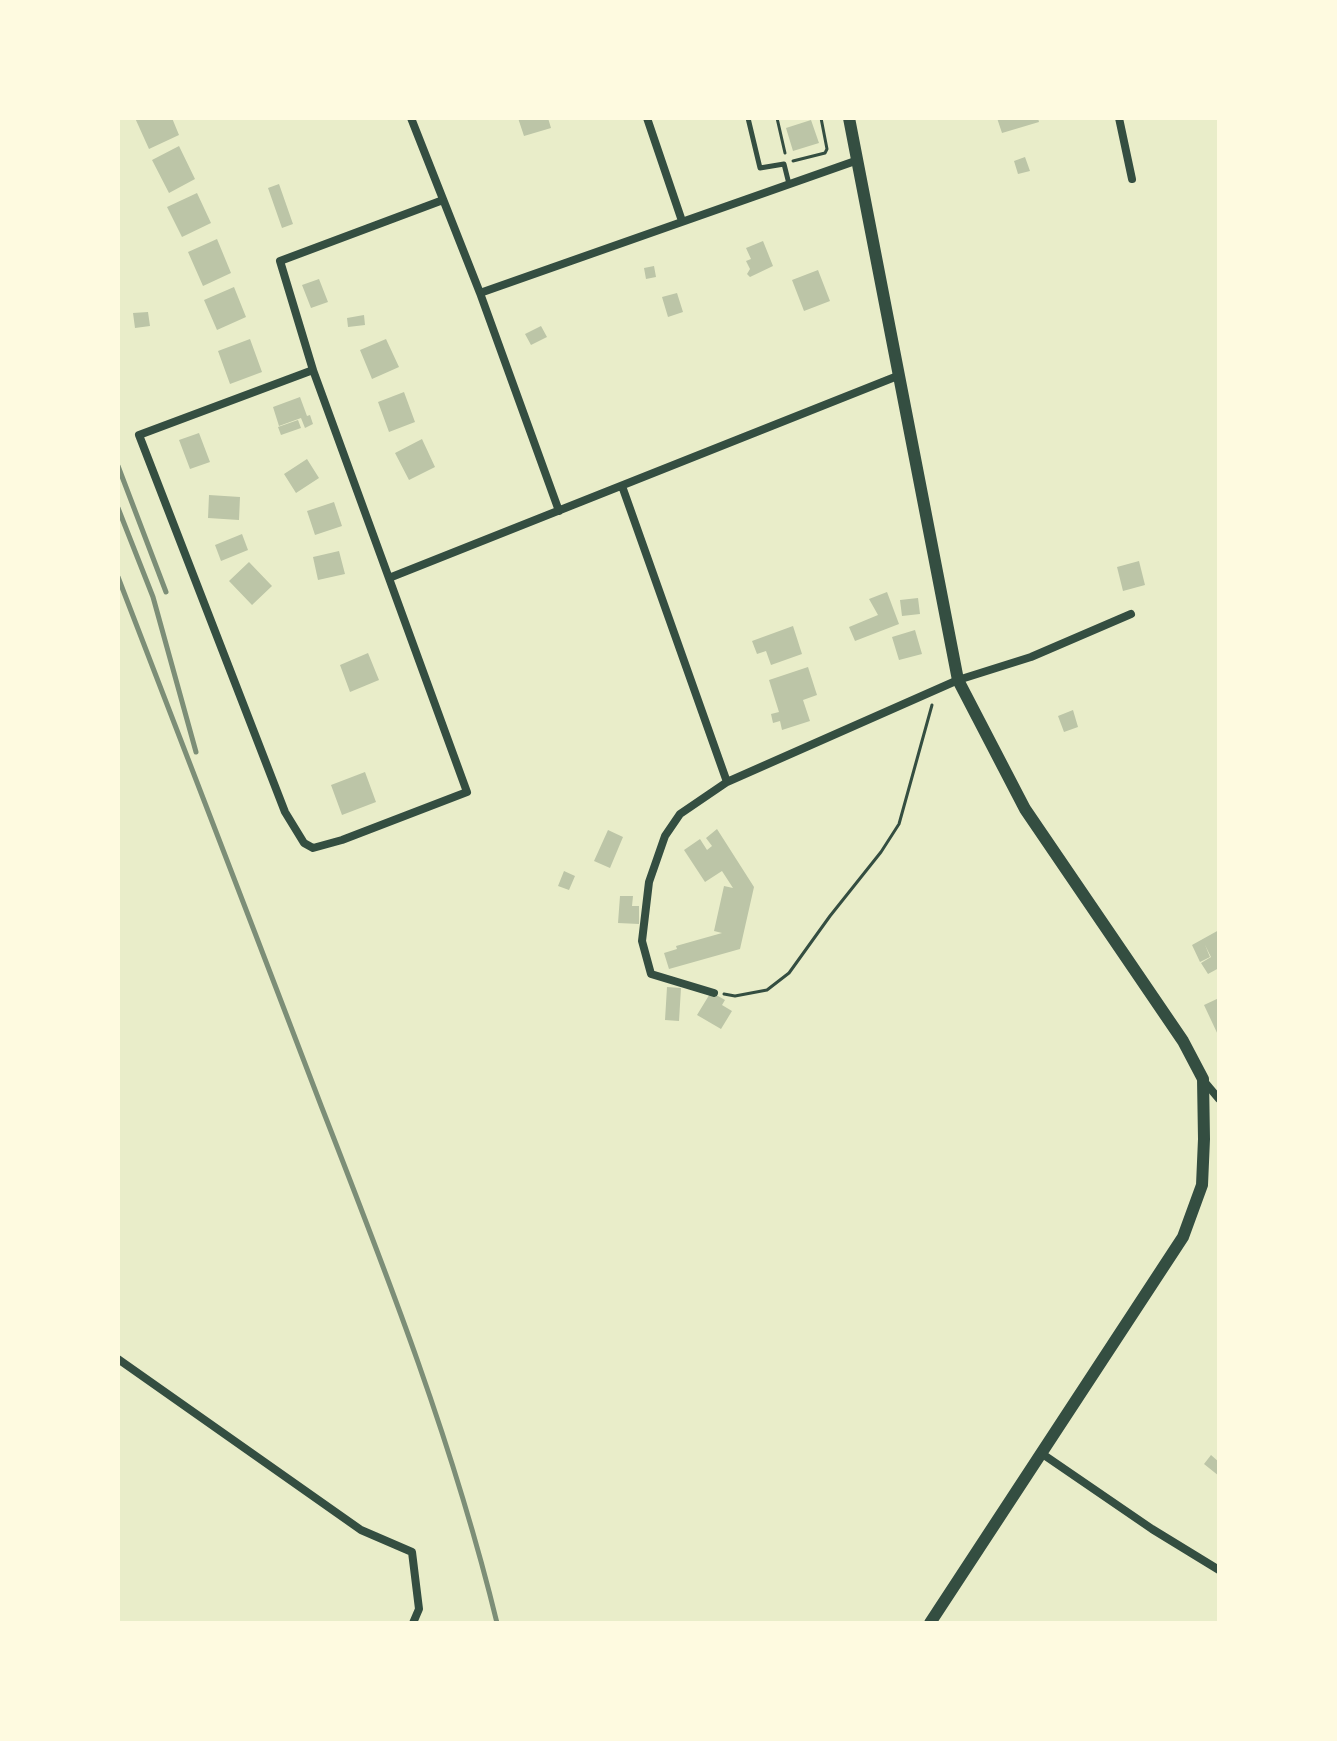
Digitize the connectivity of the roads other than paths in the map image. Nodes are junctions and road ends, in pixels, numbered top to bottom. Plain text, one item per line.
1 (411, 118) edge
2 (647, 118) edge
3 (748, 118) edge
4 (849, 118) edge
5 (1119, 118) edge
6 (858, 160) junction
7 (1132, 179) dead end
8 (790, 185) junction
9 (443, 200) junction
10 (682, 221) junction
11 (480, 293) junction
12 (313, 370) junction
13 (900, 375) junction
14 (622, 486) junction
15 (559, 511) junction
16 (389, 578) junction
17 (1131, 614) dead end
18 (958, 680) junction
19 (727, 782) junction
20 (714, 993) road end
21 (1203, 1079) junction
22 (1219, 1099) edge
23 (118, 1359) edge
24 (1041, 1453) junction
25 (1219, 1570) edge
26 (931, 1622) edge
27 (413, 1623) edge

1 - 9 street
2 - 10 street
3 - 8 lane
4 - 6 street
5 - 7 street
6 - 8 street
6 - 13 street
8 - 10 street
9 - 11 street
9 - 12 street
10 - 11 street
11 - 15 street
12 - 16 street
12 - 16 street
13 - 14 street
13 - 18 street
14 - 15 street
14 - 19 street
15 - 16 street
17 - 18 street
18 - 19 street
18 - 21 street
19 - 20 street
21 - 22 street
21 - 24 street
23 - 27 street
24 - 25 street
24 - 26 street

